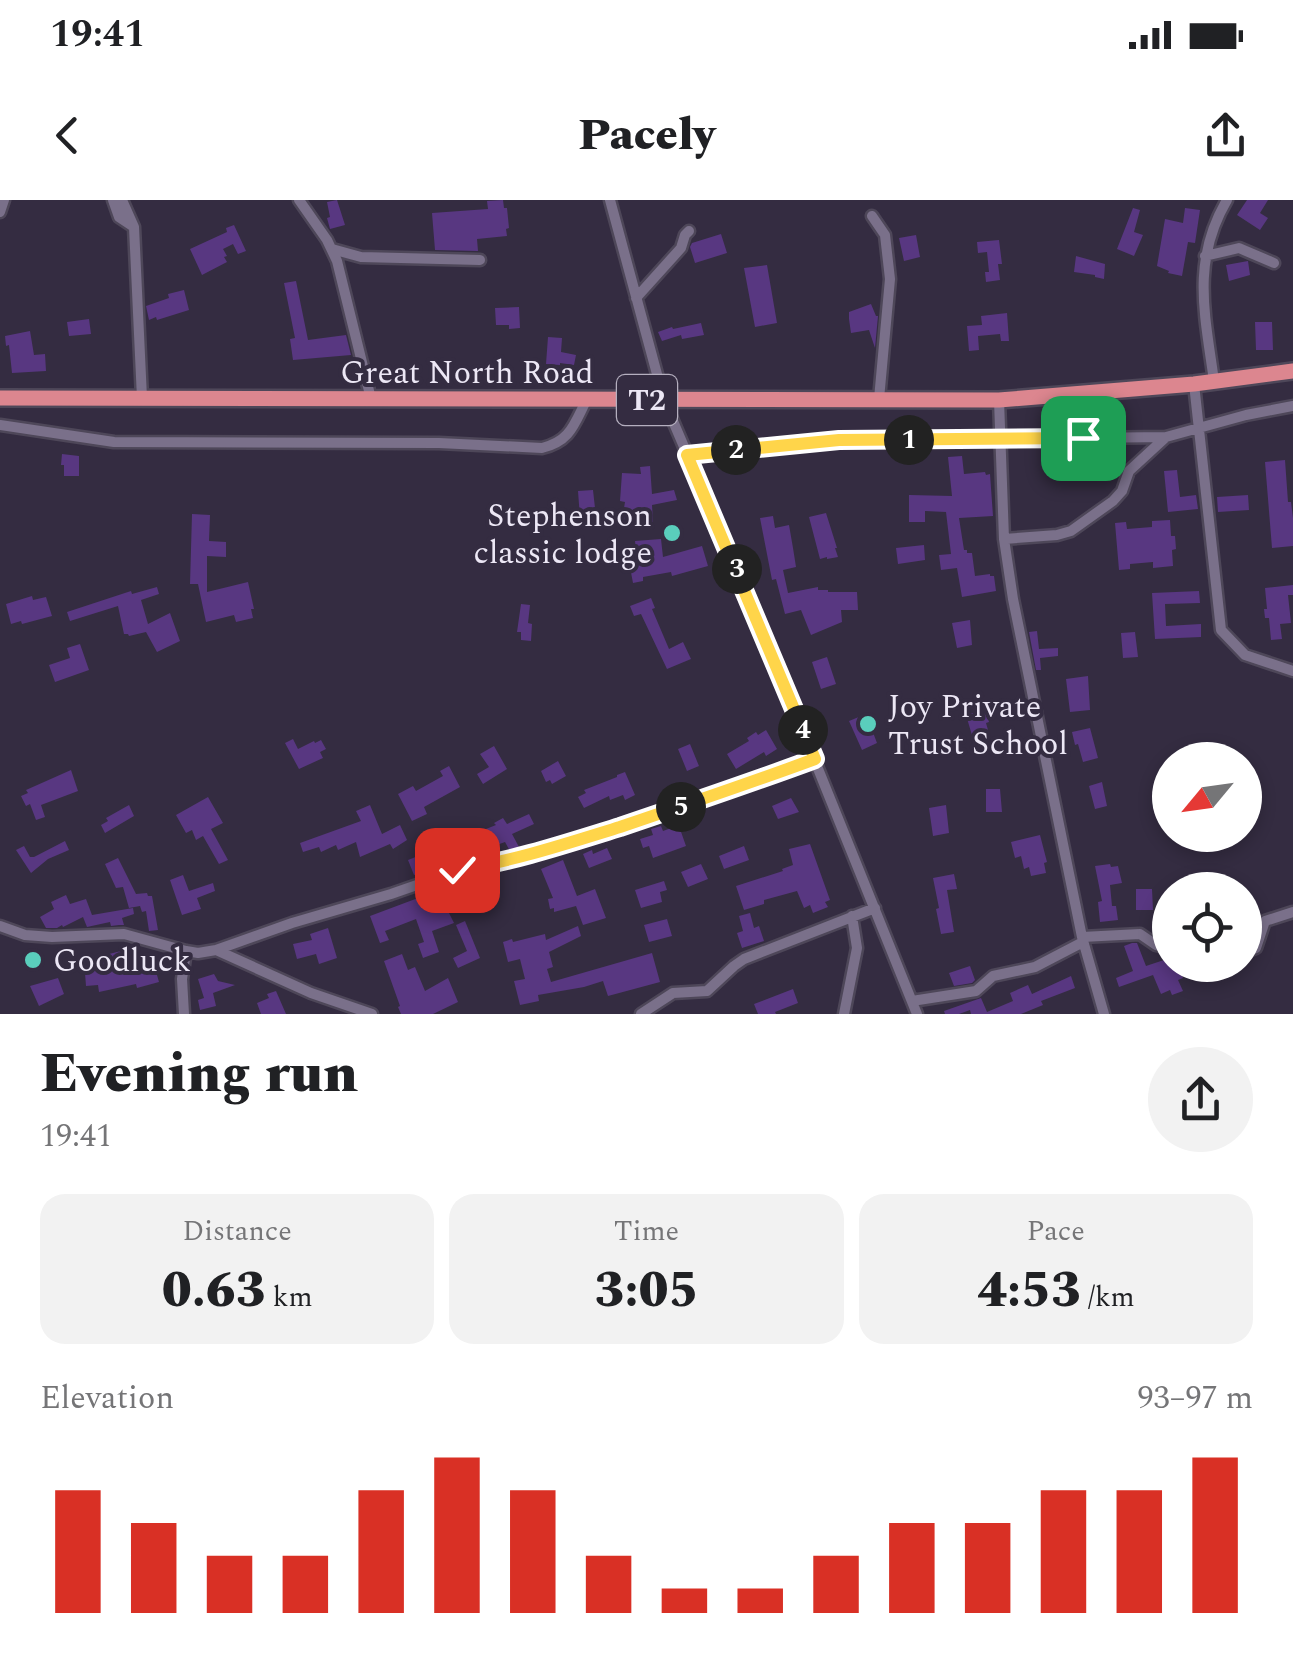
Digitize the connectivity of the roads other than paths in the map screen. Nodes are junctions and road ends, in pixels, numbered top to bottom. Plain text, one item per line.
1 (4, 200) edge
2 (112, 200) edge
3 (122, 200) edge
4 (299, 200) edge
5 (610, 200) edge
6 (1227, 200) edge
7 (0, 212) edge
8 (872, 216) dead end
9 (134, 227) junction
10 (689, 231) dead end
11 (332, 249) junction
12 (1205, 256) junction
13 (480, 260) dead end
14 (1274, 263) dead end
15 (636, 298) junction
16 (1293, 370) edge
17 (1214, 381) junction
18 (1194, 384) junction
19 (0, 398) edge
20 (142, 398) junction
21 (371, 399) junction
22 (587, 399) junction
23 (880, 399) junction
24 (664, 400) junction
25 (999, 400) junction
26 (1293, 406) edge
27 (0, 425) edge
28 (1198, 430) junction
29 (1166, 437) junction
30 (1000, 438) junction
31 (687, 455) junction
32 (1004, 539) junction
33 (1293, 670) edge
34 (815, 759) junction
35 (875, 908) junction
36 (1293, 912) edge
37 (852, 916) junction
38 (0, 926) edge
39 (1262, 930) edge
40 (1082, 940) junction
41 (1152, 942) edge
42 (216, 950) junction
43 (186, 951) junction
44 (912, 1001) junction
45 (184, 1014) edge
46 (372, 1014) edge
47 (641, 1014) edge
48 (844, 1014) edge
49 (917, 1014) edge
50 (1104, 1014) edge

1 - 7 street
2 - 9 street
3 - 9 street
4 - 11 street
5 - 15 street
6 - 12 street
8 - 23 street
9 - 20 street
10 - 15 street
11 - 13 street
11 - 21 street
12 - 14 street
12 - 17 street
15 - 24 street
16 - 17 highway, Great North Road / T2
17 - 18 highway, Great North Road / T2
18 - 25 highway, Great North Road / T2
18 - 28 street
19 - 20 highway, Great North Road / T2
20 - 21 highway, Great North Road / T2
21 - 22 highway, Great North Road / T2
22 - 24 highway, Great North Road / T2
22 - 27 street
23 - 24 highway, Great North Road / T2
23 - 25 highway, Great North Road / T2
24 - 31 street
25 - 30 street
26 - 28 street
28 - 29 street
28 - 33 street
29 - 30 street
29 - 32 street
30 - 31 street
30 - 32 street
31 - 34 street
32 - 40 street
34 - 35 street
34 - 42 street
35 - 37 street
35 - 44 street
36 - 39 street
37 - 47 street
37 - 48 street
38 - 43 street
40 - 41 street
40 - 44 street
40 - 50 street
42 - 43 street
42 - 46 street
43 - 45 street
44 - 49 street

